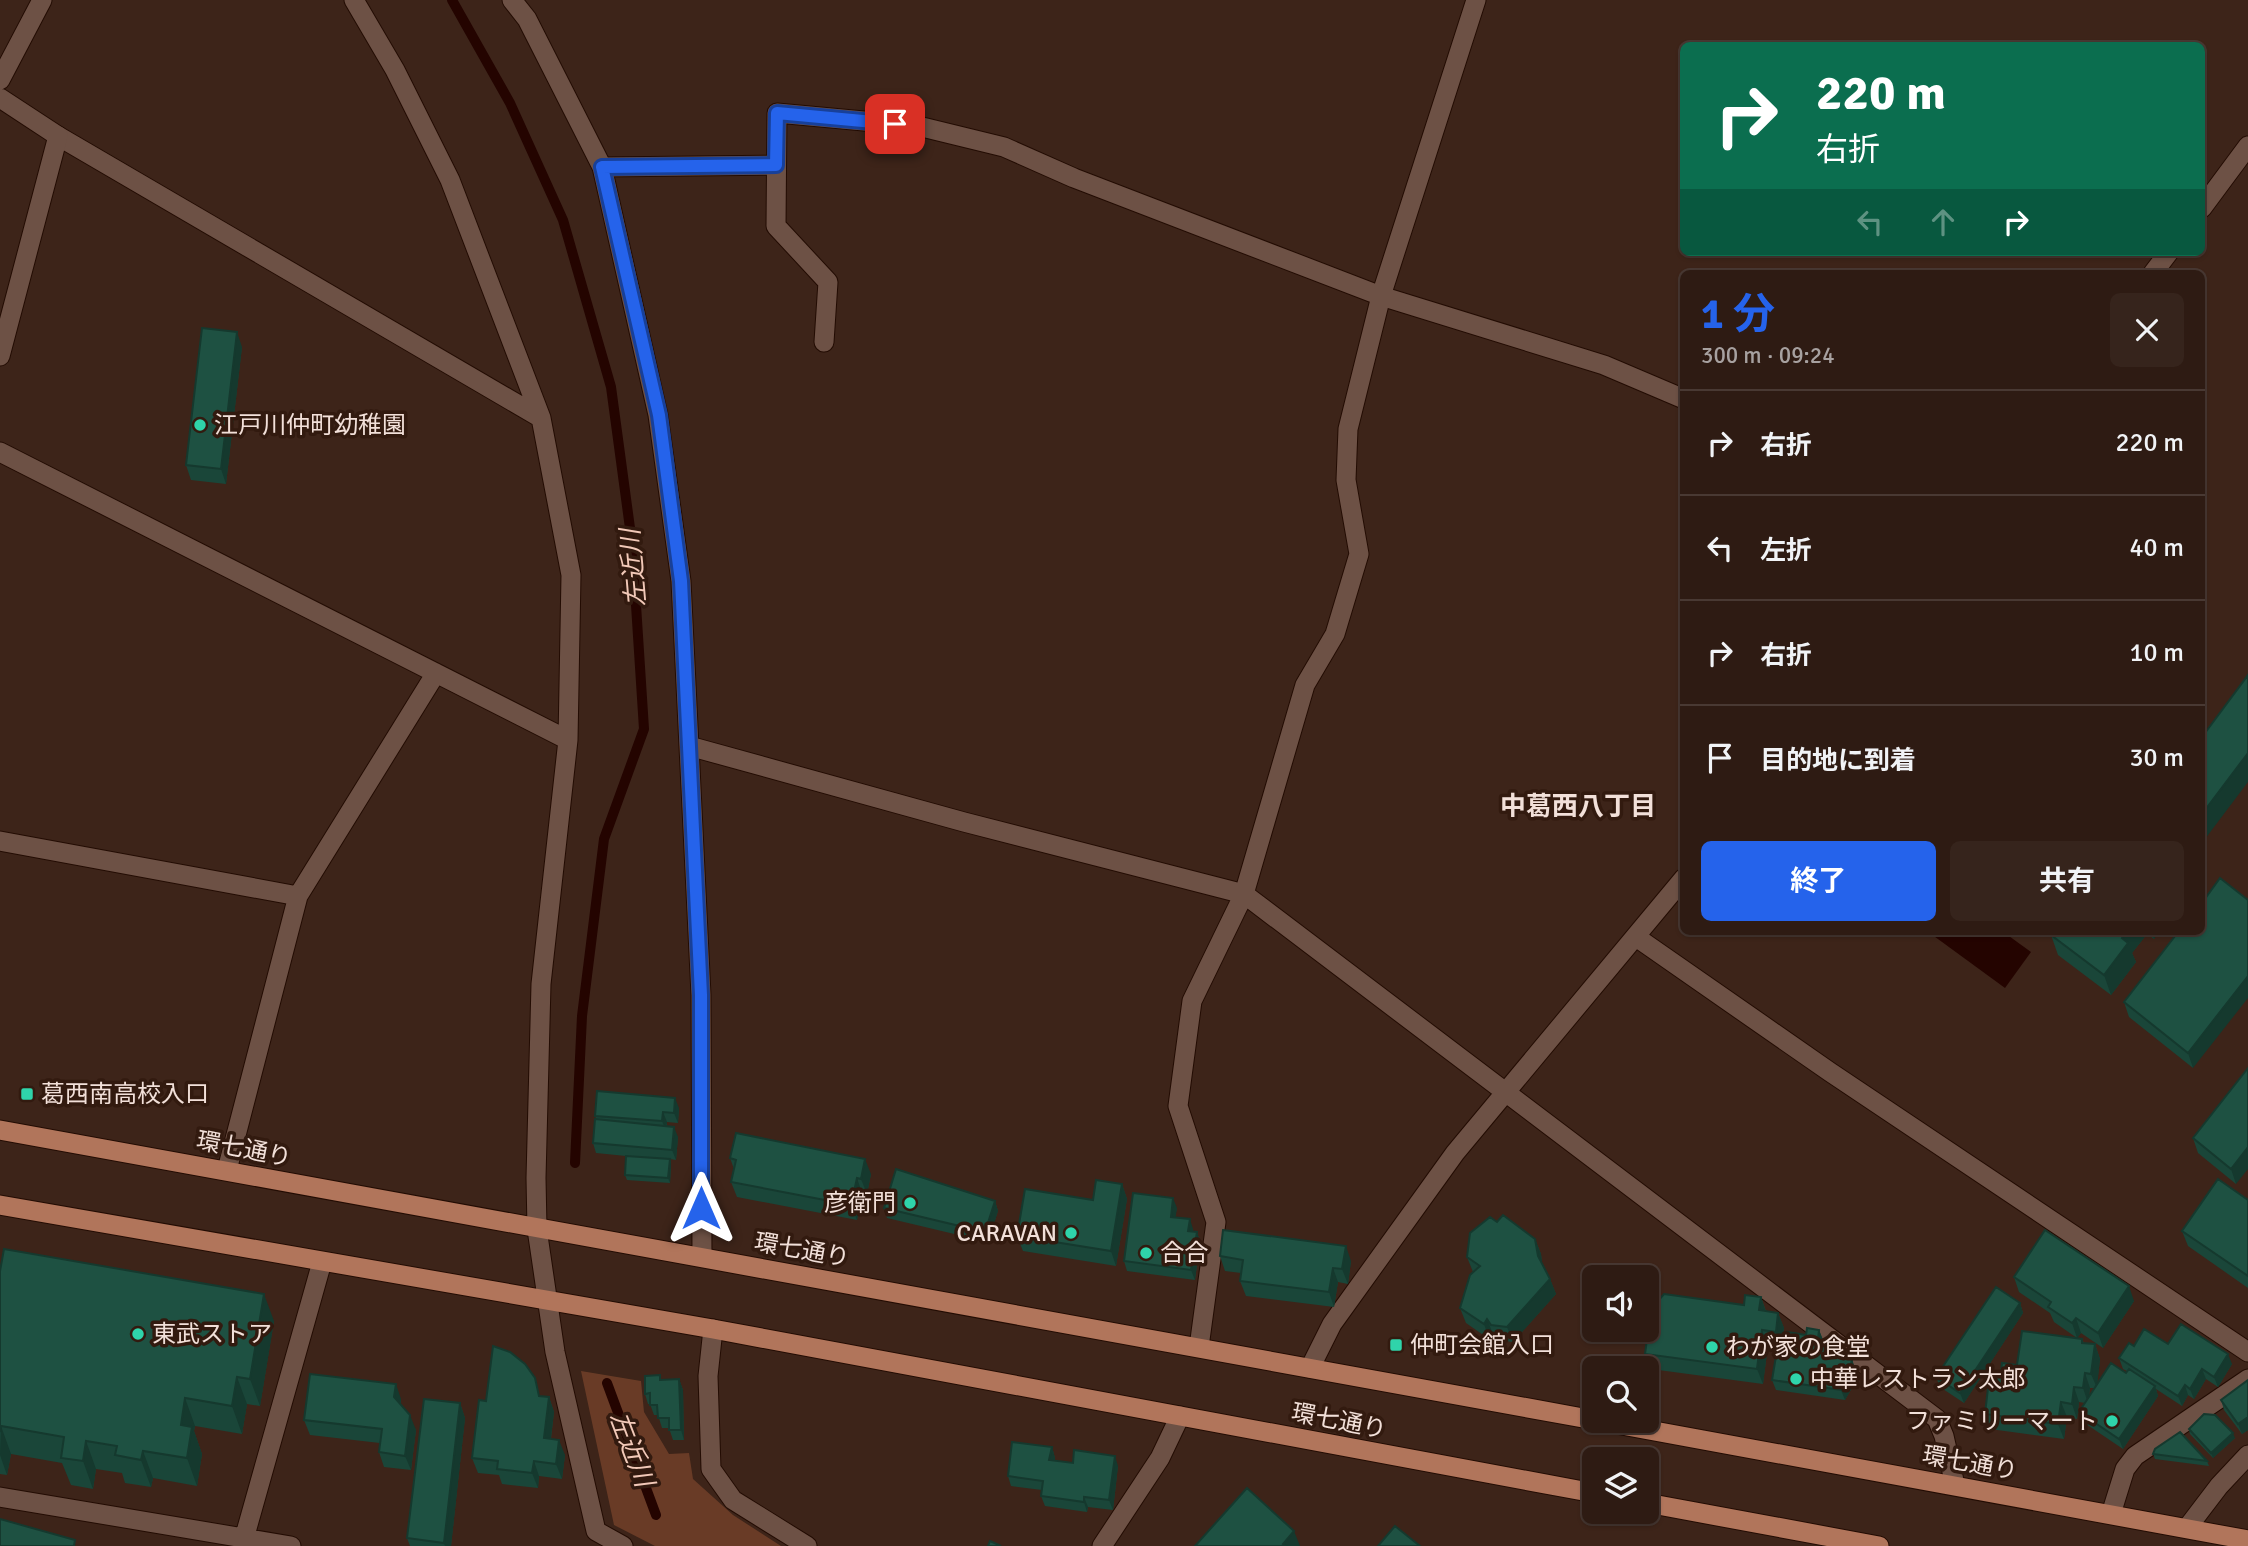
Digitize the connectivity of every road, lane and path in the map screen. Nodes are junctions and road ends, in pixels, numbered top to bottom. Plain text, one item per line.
1 (42, 0) edge
2 (354, 0) edge
3 (512, 0) edge
4 (1476, 0) edge
5 (0, 80) edge
6 (0, 98) edge
7 (58, 136) junction
8 (2248, 146) edge
9 (776, 165) junction
10 (602, 167) junction
11 (2205, 204) edge
12 (2166, 256) edge
13 (2155, 270) edge
14 (1381, 296) junction
15 (824, 342) dead end
16 (0, 356) edge
17 (1680, 397) edge
18 (541, 418) junction
19 (0, 452) edge
20 (436, 673) junction
21 (568, 740) junction
22 (689, 746) junction
23 (0, 841) edge
24 (1680, 883) edge
25 (1244, 894) junction
26 (298, 896) junction
27 (1636, 937) junction
28 (1506, 1092) junction
29 (0, 1130) edge
30 (227, 1170) junction
31 (0, 1205) edge
32 (537, 1229) junction
33 (702, 1257) junction
34 (321, 1262) junction
35 (546, 1300) junction
36 (713, 1329) junction
37 (1199, 1347) junction
38 (2248, 1352) edge
39 (1310, 1368) junction
40 (2248, 1379) edge
41 (1180, 1416) junction
42 (1582, 1418) edge
43 (1659, 1432) edge
44 (2248, 1455) edge
45 (1955, 1485) junction
46 (1582, 1491) edge
47 (0, 1497) edge
48 (1659, 1505) edge
49 (2111, 1514) junction
50 (2187, 1528) junction
51 (592, 1539) edge
52 (2248, 1540) edge
53 (243, 1542) edge
54 (291, 1546) edge
55 (623, 1546) edge
56 (807, 1546) edge
57 (1102, 1546) edge
58 (1879, 1546) edge

1 - 5 street
2 - 18 street
3 - 10 street
4 - 14 street
6 - 7 street
7 - 16 street
7 - 18 street
8 - 11 street
9 - 10 street
9 - 14 street
9 - 15 street
10 - 22 street
12 - 13 street
14 - 17 street
14 - 25 street
18 - 21 street
19 - 20 street
20 - 21 street
20 - 26 street
21 - 32 street
22 - 25 street
22 - 33 street
23 - 26 street
24 - 27 street
25 - 28 street
25 - 37 street
26 - 30 street
27 - 28 street
27 - 38 street
28 - 39 street
28 - 45 street
29 - 30 main road, 環七通り
30 - 32 main road, 環七通り
31 - 34 main road, 環七通り
32 - 33 main road, 環七通り
32 - 35 street
33 - 37 main road, 環七通り
34 - 35 main road, 環七通り
34 - 53 street
35 - 36 main road, 環七通り
35 - 51 street
36 - 41 main road, 環七通り
36 - 56 street
37 - 39 main road, 環七通り
39 - 42 main road, 環七通り
40 - 49 street
41 - 46 main road, 環七通り
41 - 57 street
43 - 45 main road, 環七通り
44 - 50 street
45 - 49 main road, 環七通り
47 - 53 street
48 - 58 main road
49 - 50 main road, 環七通り
50 - 52 main road, 環七通り
51 - 55 street
53 - 54 street

